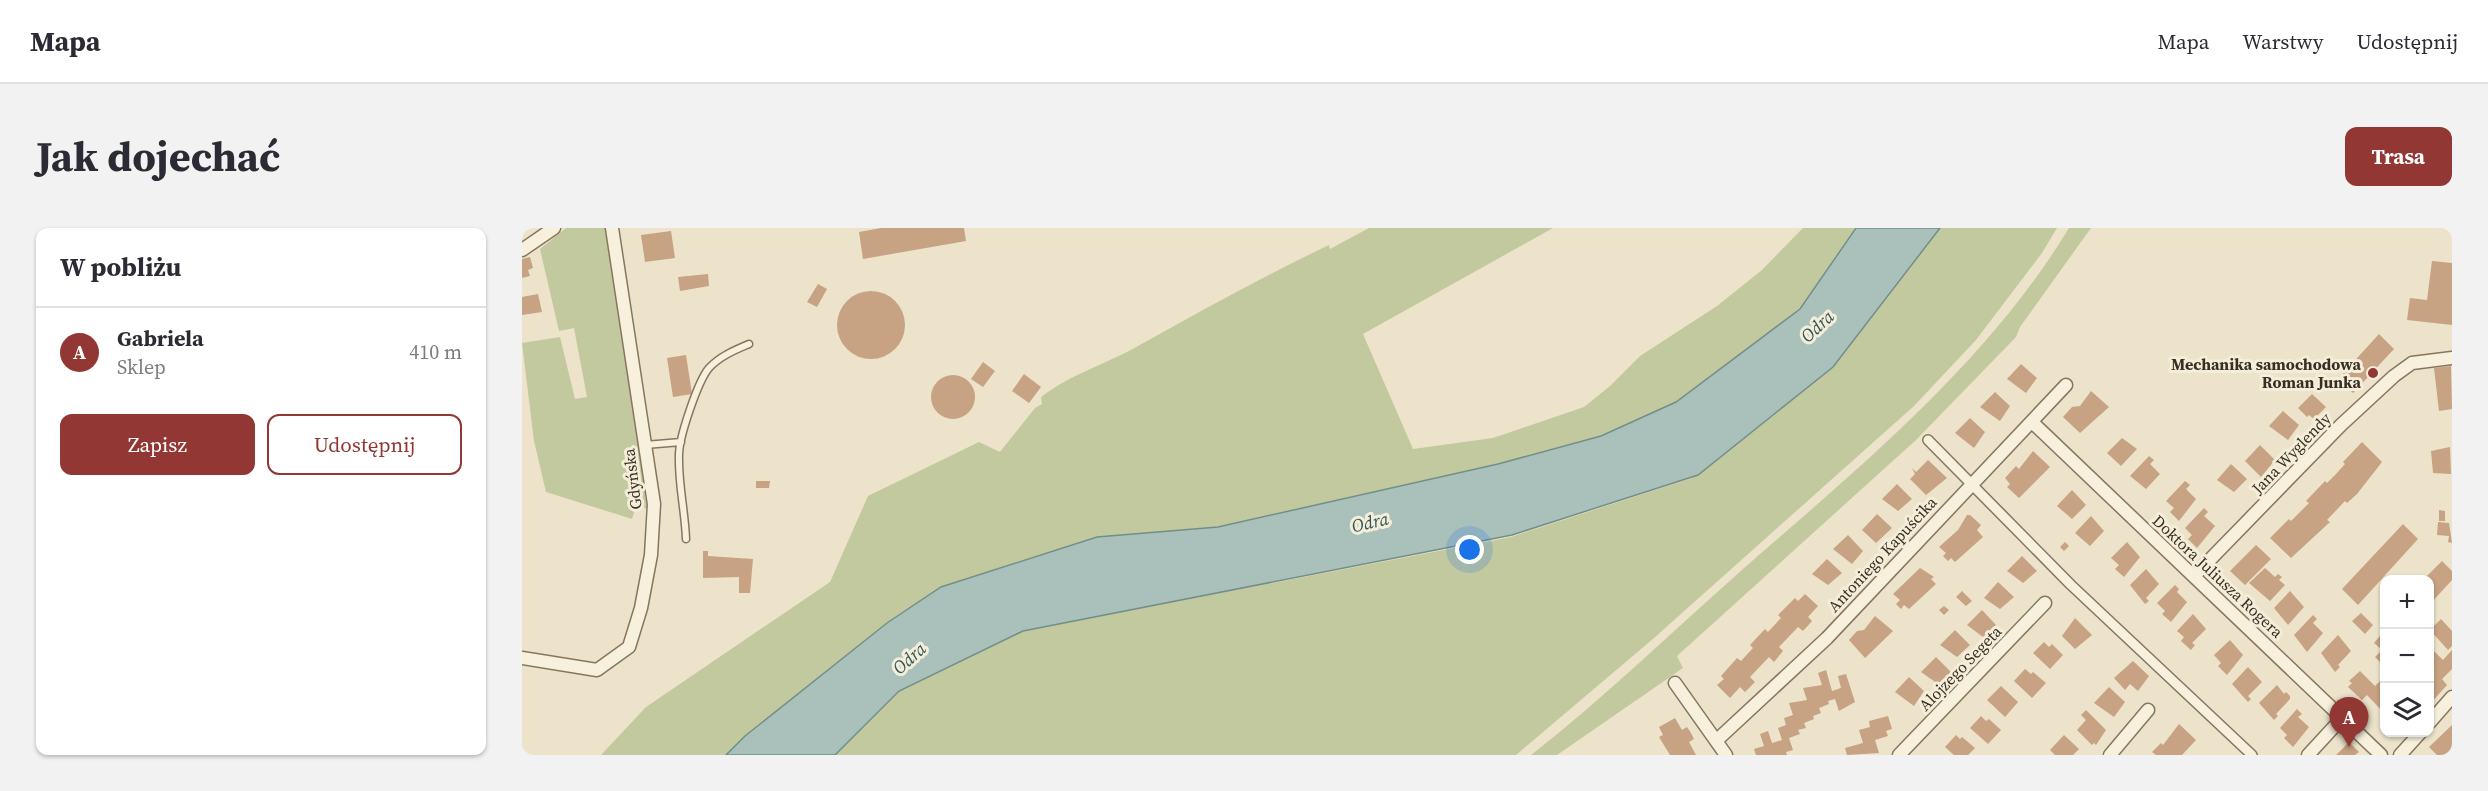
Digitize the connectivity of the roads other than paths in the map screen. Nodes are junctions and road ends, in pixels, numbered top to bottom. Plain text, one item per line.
1 (554, 228) edge
2 (612, 228) edge
3 (522, 249) edge
4 (749, 344) dead end
5 (2452, 358) edge
6 (2066, 385) dead end
7 (2032, 422) junction
8 (1928, 440) dead end
9 (681, 442) junction
10 (645, 445) junction
11 (1970, 484) junction
12 (686, 539) dead end
13 (2195, 575) junction
14 (2045, 603) dead end
15 (522, 658) edge
16 (1675, 683) dead end
17 (2452, 697) edge
18 (2148, 710) dead end
19 (2343, 717) junction
20 (2434, 717) edge
21 (2416, 737) edge
22 (1717, 740) junction
23 (1726, 755) edge
24 (1899, 755) edge
25 (2110, 755) edge
26 (2252, 755) edge
27 (2308, 755) edge
28 (2381, 755) edge
29 (2400, 755) edge

1 - 3 street
2 - 10 street, Gdyńska
4 - 9 lane
5 - 13 street, Jana Wyglendy
6 - 7 street, Antoniego Kapuścika
7 - 11 street, Antoniego Kapuścika
7 - 13 street, Doktora Juliusza Rogera
8 - 11 street
9 - 10 lane
9 - 12 lane
10 - 15 street, Gdyńska
11 - 22 street, Antoniego Kapuścika
11 - 26 street
13 - 19 street, Doktora Juliusza Rogera
14 - 24 street, Alojzego Segeta
16 - 22 street
17 - 20 street
18 - 25 street
19 - 27 street
19 - 28 street, Doktora Juliusza Rogera
21 - 29 street
22 - 23 street

